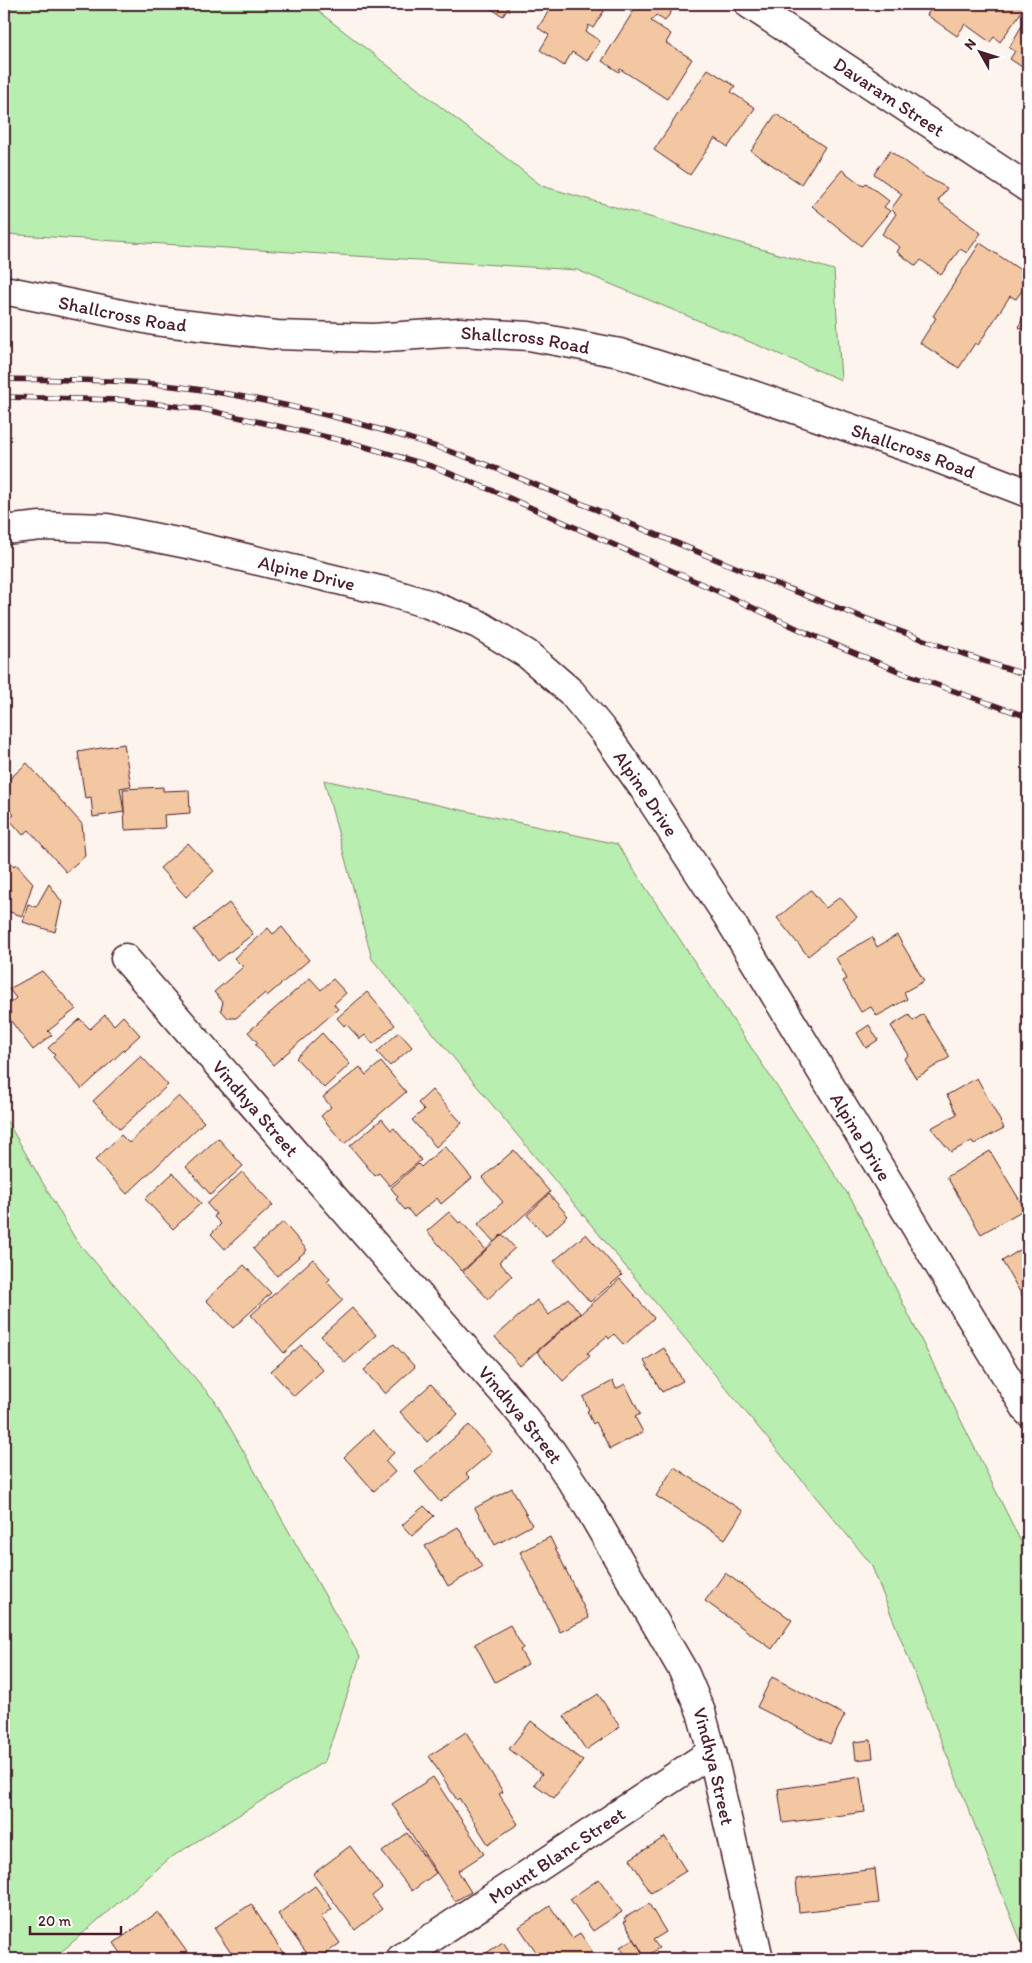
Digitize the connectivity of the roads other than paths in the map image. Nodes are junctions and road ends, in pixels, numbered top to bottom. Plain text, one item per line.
1 (749, 4) edge
2 (1028, 188) edge
3 (4, 290) edge
4 (1028, 493) edge
5 (4, 530) edge
6 (125, 958) dead end
7 (1028, 1412) edge
8 (712, 1752) junction
9 (400, 1959) edge
10 (760, 1959) edge

1 - 2 street, Davaram Street
3 - 4 street, Shallcross Road
5 - 7 street, Alpine Drive
6 - 8 street, Vindhya Street
8 - 9 street, Mount Blanc Street
8 - 10 street, Vindhya Street

